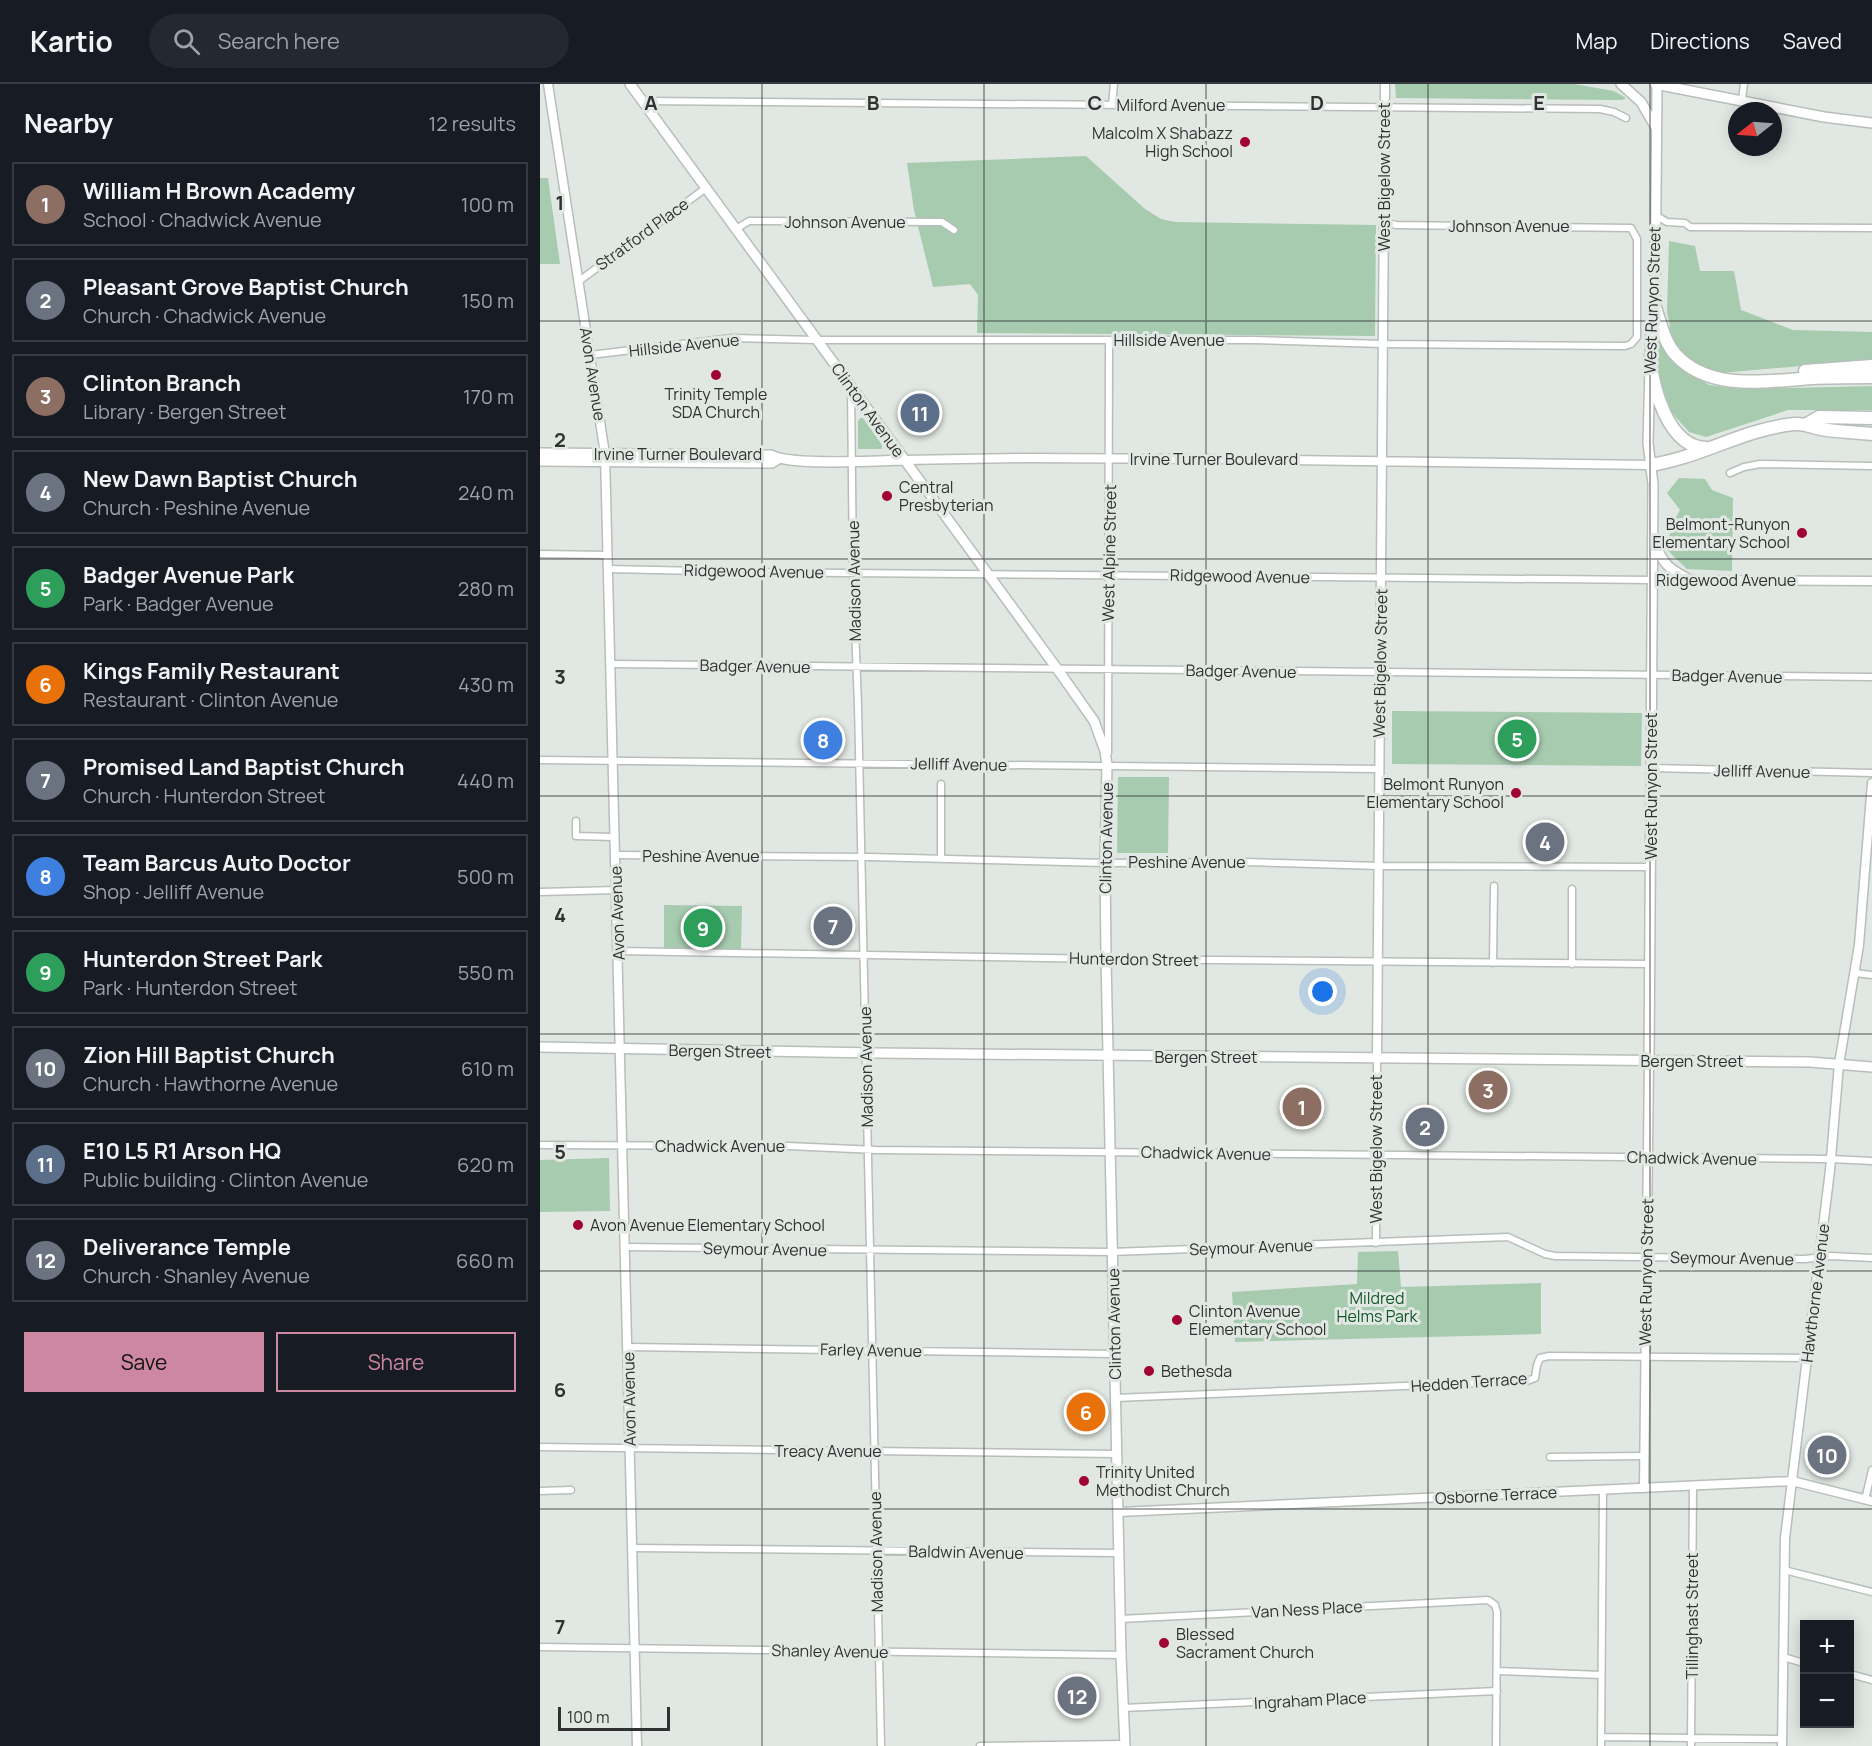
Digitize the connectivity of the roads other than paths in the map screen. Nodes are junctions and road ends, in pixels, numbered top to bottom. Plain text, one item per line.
1 (548, 84) edge
2 (630, 84) edge
3 (1114, 84) edge
4 (1385, 84) edge
5 (1621, 84) edge
6 (1656, 84) edge
7 (1744, 84) edge
8 (1742, 100) junction
9 (642, 101) junction
10 (1112, 105) junction
11 (1384, 107) junction
12 (1626, 118) dead end
13 (1872, 123) edge
14 (1657, 128) junction
15 (706, 188) junction
16 (1655, 215) junction
17 (1384, 222) junction
18 (1872, 228) edge
19 (1633, 229) joint
20 (736, 230) junction
21 (954, 230) dead end
22 (579, 281) junction
23 (1655, 308) junction
24 (816, 340) junction
25 (1109, 341) junction
26 (1382, 344) junction
27 (590, 355) junction
28 (1650, 358) junction
29 (1869, 371) edge
30 (851, 387) junction
31 (1867, 418) edge
32 (1807, 424) junction
33 (1866, 434) edge
34 (1709, 448) junction
35 (540, 453) edge
36 (605, 458) junction
37 (1110, 458) junction
38 (904, 460) junction
39 (1382, 460) junction
40 (540, 461) edge
41 (851, 461) junction
42 (1650, 465) junction
43 (1872, 466) edge
44 (1730, 473) dead end
45 (1653, 539) junction
46 (540, 554) edge
47 (608, 555) junction
48 (608, 568) junction
49 (853, 572) junction
50 (988, 574) junction
51 (1108, 575) junction
52 (1381, 578) junction
53 (1653, 579) junction
54 (1690, 580) junction
55 (1872, 581) edge
56 (611, 664) junction
57 (856, 667) junction
58 (1058, 670) junction
59 (1108, 670) junction
60 (1379, 673) junction
61 (1652, 675) junction
62 (1872, 677) edge
63 (540, 760) edge
64 (613, 760) junction
65 (859, 762) junction
66 (1107, 765) junction
67 (1651, 768) junction
68 (1378, 769) junction
69 (1872, 773) edge
70 (1872, 783) edge
71 (941, 784) dead end
72 (576, 821) dead end
73 (615, 837) junction
74 (1869, 850) edge
75 (616, 855) junction
76 (861, 857) junction
77 (941, 859) junction
78 (1104, 863) junction
79 (1379, 866) junction
80 (1651, 867) junction
81 (1494, 886) dead end
82 (1572, 889) dead end
83 (617, 890) junction
84 (540, 892) edge
85 (618, 951) junction
86 (864, 954) junction
87 (1106, 959) junction
88 (1378, 962) junction
89 (1493, 963) junction
90 (1572, 964) junction
91 (1650, 964) junction
92 (1855, 973) junction
93 (1872, 975) edge
94 (540, 1047) edge
95 (620, 1049) junction
96 (865, 1053) junction
97 (1108, 1056) junction
98 (1377, 1058) junction
99 (1649, 1061) junction
100 (1839, 1064) junction
101 (1872, 1067) edge
102 (540, 1145) edge
103 (623, 1146) junction
104 (868, 1149) junction
105 (1110, 1152) junction
106 (1377, 1155) junction
107 (1648, 1157) junction
108 (1831, 1159) junction
109 (1872, 1161) edge
110 (1376, 1243) junction
111 (625, 1247) junction
112 (870, 1250) junction
113 (1112, 1252) junction
114 (1646, 1257) junction
115 (1819, 1258) junction
116 (1872, 1258) edge
117 (628, 1347) junction
118 (872, 1351) junction
119 (1114, 1354) junction
120 (1645, 1357) junction
121 (1807, 1358) junction
122 (1115, 1398) junction
123 (540, 1447) edge
124 (631, 1449) junction
125 (874, 1451) junction
126 (1116, 1454) junction
127 (1644, 1456) junction
128 (1550, 1457) dead end
129 (1872, 1470) edge
130 (1792, 1482) junction
131 (1693, 1486) junction
132 (1644, 1488) junction
133 (571, 1490) dead end
134 (1603, 1490) junction
135 (540, 1491) edge
136 (1870, 1500) edge
137 (1119, 1512) junction
138 (633, 1548) junction
139 (876, 1550) junction
140 (1118, 1553) junction
141 (1784, 1570) junction
142 (1872, 1592) edge
143 (1120, 1619) junction
144 (540, 1647) edge
145 (635, 1650) junction
146 (879, 1652) junction
147 (1121, 1655) junction
148 (1783, 1657) junction
149 (1800, 1661) edge
150 (1497, 1671) junction
151 (1601, 1675) junction
152 (1854, 1675) edge
153 (1872, 1680) edge
154 (1497, 1691) junction
155 (1123, 1708) junction
156 (1601, 1737) junction
157 (1691, 1737) junction
158 (1782, 1742) edge
159 (1125, 1745) edge
160 (638, 1746) edge
161 (881, 1746) edge
162 (980, 1746) edge
163 (1496, 1746) edge
164 (1601, 1746) edge
165 (1691, 1746) edge

1 - 22 street, Avon Avenue
2 - 9 main road, Clinton Avenue
3 - 10 street
4 - 11 street, West Bigelow Street
5 - 14 main road
6 - 8 main road
6 - 14 main road, West Runyon Street
7 - 8 street
8 - 13 main road
9 - 10 street, Milford Avenue
9 - 15 main road, Clinton Avenue
10 - 11 street, Milford Avenue
11 - 12 street, Milford Avenue
11 - 17 street, West Bigelow Street
14 - 16 main road, West Runyon Street
15 - 20 main road, Clinton Avenue
15 - 22 street, Stratford Place
16 - 18 street
16 - 23 main road, West Runyon Street
17 - 19 street, Johnson Avenue
17 - 26 street, West Bigelow Street
19 - 26 street, Hillside Avenue
20 - 21 street, Johnson Avenue
20 - 24 main road, Clinton Avenue
22 - 27 street, Avon Avenue
23 - 28 main road, West Runyon Street
23 - 29 highway
24 - 25 street, Hillside Avenue
24 - 27 street, Hillside Avenue
24 - 30 main road, Clinton Avenue
25 - 26 street, Hillside Avenue
25 - 37 street, West Alpine Street
26 - 39 street, West Bigelow Street
27 - 36 street, Avon Avenue
28 - 34 highway
28 - 42 main road, West Runyon Street
30 - 38 main road, Clinton Avenue
30 - 41 street, Madison Avenue
31 - 32 highway
32 - 33 highway
32 - 34 highway
34 - 42 highway
35 - 36 main road, Irvine Turner Boulevard
36 - 40 main road, Irvine Turner Boulevard
36 - 41 main road, Irvine Turner Boulevard
36 - 47 street, Avon Avenue
37 - 38 street, Irvine Turner Boulevard
37 - 39 street, Irvine Turner Boulevard
37 - 51 street, West Alpine Street
38 - 41 main road, Irvine Turner Boulevard
38 - 50 main road, Clinton Avenue
39 - 42 street, Irvine Turner Boulevard
39 - 52 street, West Bigelow Street
41 - 49 street, Madison Avenue
42 - 45 main road, West Runyon Street
43 - 44 street
45 - 53 main road, West Runyon Street
45 - 54 main road
46 - 47 street
47 - 48 street, Avon Avenue
48 - 49 street, Ridgewood Avenue
48 - 56 street, Avon Avenue
49 - 50 street, Ridgewood Avenue
49 - 57 street, Madison Avenue
50 - 51 street, Ridgewood Avenue
50 - 58 main road, Clinton Avenue
51 - 52 street, Ridgewood Avenue
51 - 59 street, West Alpine Street
52 - 53 street, Ridgewood Avenue
52 - 60 street, West Bigelow Street
53 - 54 street, Ridgewood Avenue
53 - 61 main road, West Runyon Street
54 - 55 street, Ridgewood Avenue
56 - 57 street, Badger Avenue
56 - 64 street, Avon Avenue
57 - 58 street, Badger Avenue
57 - 65 street, Madison Avenue
58 - 59 street, Badger Avenue
58 - 66 main road, Clinton Avenue
59 - 60 street, Badger Avenue
59 - 66 street, West Alpine Street
60 - 61 street, Badger Avenue
60 - 68 street, West Bigelow Street
61 - 62 street, Badger Avenue
61 - 67 main road, West Runyon Street
63 - 64 street, Jelliff Avenue
64 - 65 street, Jelliff Avenue
64 - 73 street, Avon Avenue
65 - 66 street, Jelliff Avenue
65 - 76 street, Madison Avenue
66 - 68 street, Jelliff Avenue
66 - 78 main road, Clinton Avenue
67 - 69 street, Jelliff Avenue
67 - 80 main road, West Runyon Street
68 - 79 street, West Bigelow Street
70 - 74 street, Hawthorne Avenue
71 - 77 street
72 - 73 street
73 - 75 street, Avon Avenue
74 - 92 street, Hawthorne Avenue
75 - 76 street, Peshine Avenue
75 - 83 street, Avon Avenue
76 - 77 street, Peshine Avenue
76 - 86 street, Madison Avenue
77 - 78 street, Peshine Avenue
78 - 79 street, Peshine Avenue
78 - 87 main road, Clinton Avenue
79 - 80 street, Peshine Avenue
79 - 88 street, West Bigelow Street
80 - 91 main road, West Runyon Street
81 - 89 street
82 - 90 street
83 - 84 street
83 - 85 street, Avon Avenue
85 - 86 street, Hunterdon Street
85 - 95 street, Avon Avenue
86 - 87 street, Hunterdon Street
86 - 96 street, Madison Avenue
87 - 88 street, Hunterdon Street
87 - 97 main road, Clinton Avenue
88 - 89 street, Hunterdon Street
88 - 98 street, West Bigelow Street
89 - 90 street, Hunterdon Street
90 - 91 street, Hunterdon Street
91 - 99 main road, West Runyon Street
92 - 93 street
92 - 100 street, Hawthorne Avenue
94 - 95 main road, Bergen Street
95 - 96 main road, Bergen Street
95 - 103 street, Avon Avenue
96 - 97 main road, Bergen Street
96 - 104 street, Madison Avenue
97 - 98 main road, Bergen Street
97 - 105 main road, Clinton Avenue
98 - 99 main road, Bergen Street
98 - 106 street, West Bigelow Street
99 - 100 main road, Bergen Street
99 - 107 street, West Runyon Street
100 - 101 main road, Bergen Street
100 - 108 street, Hawthorne Avenue
102 - 103 street, Chadwick Avenue
103 - 104 street, Chadwick Avenue
103 - 111 street, Avon Avenue
104 - 105 street, Chadwick Avenue
104 - 112 street, Madison Avenue
105 - 106 street, Chadwick Avenue
105 - 113 main road, Clinton Avenue
106 - 107 street, Chadwick Avenue
106 - 110 street, West Bigelow Street
107 - 108 street, Chadwick Avenue
107 - 114 street, West Runyon Street
108 - 109 street, Chadwick Avenue
108 - 115 street, Hawthorne Avenue
110 - 113 street, Seymour Avenue
110 - 114 street, Seymour Avenue
111 - 112 street, Seymour Avenue
111 - 117 street, Avon Avenue
112 - 113 street, Seymour Avenue
112 - 118 street, Madison Avenue
113 - 119 main road, Clinton Avenue
114 - 115 street, Seymour Avenue
114 - 120 street, West Runyon Street
115 - 116 street, Seymour Avenue
115 - 121 street, Hawthorne Avenue
117 - 118 street, Farley Avenue
117 - 124 street, Avon Avenue
118 - 119 street, Farley Avenue
118 - 125 street, Madison Avenue
119 - 122 main road, Clinton Avenue
120 - 121 street, Hedden Terrace
120 - 122 street, Hedden Terrace
120 - 127 street, West Runyon Street
121 - 130 street, Hawthorne Avenue
122 - 126 main road, Clinton Avenue
123 - 124 street, Treacy Avenue
124 - 125 street, Treacy Avenue
124 - 138 street, Avon Avenue
125 - 126 street, Treacy Avenue
125 - 139 street, Madison Avenue
126 - 137 main road, Clinton Avenue
127 - 128 street
127 - 132 street, West Runyon Street
129 - 136 street
130 - 131 street, Osborne Terrace
130 - 136 street, Osborne Terrace
130 - 141 street, Hawthorne Avenue
131 - 132 street, Osborne Terrace
131 - 157 street, Tillinghast Street
132 - 134 street, Osborne Terrace
133 - 135 street
134 - 137 street, Osborne Terrace
134 - 151 street
137 - 140 main road, Clinton Avenue
138 - 139 street, Baldwin Avenue
138 - 145 street, Avon Avenue
139 - 140 street, Baldwin Avenue
139 - 146 street, Madison Avenue
140 - 143 main road, Clinton Avenue
141 - 142 street
141 - 148 street, Hawthorne Avenue
143 - 147 main road, Clinton Avenue
143 - 150 street, Van Ness Place
144 - 145 street, Shanley Avenue
145 - 146 street, Shanley Avenue
145 - 160 street, Avon Avenue
146 - 147 street, Shanley Avenue
146 - 161 street, Madison Avenue
147 - 155 main road, Clinton Avenue
148 - 149 street
148 - 158 street, Hawthorne Avenue
150 - 151 street
150 - 154 street
151 - 156 street
152 - 153 street
154 - 155 street, Ingraham Place
154 - 163 street
155 - 159 main road, Clinton Avenue
156 - 157 street
156 - 164 street
157 - 158 street
157 - 165 street, Tillinghast Street
159 - 162 street

